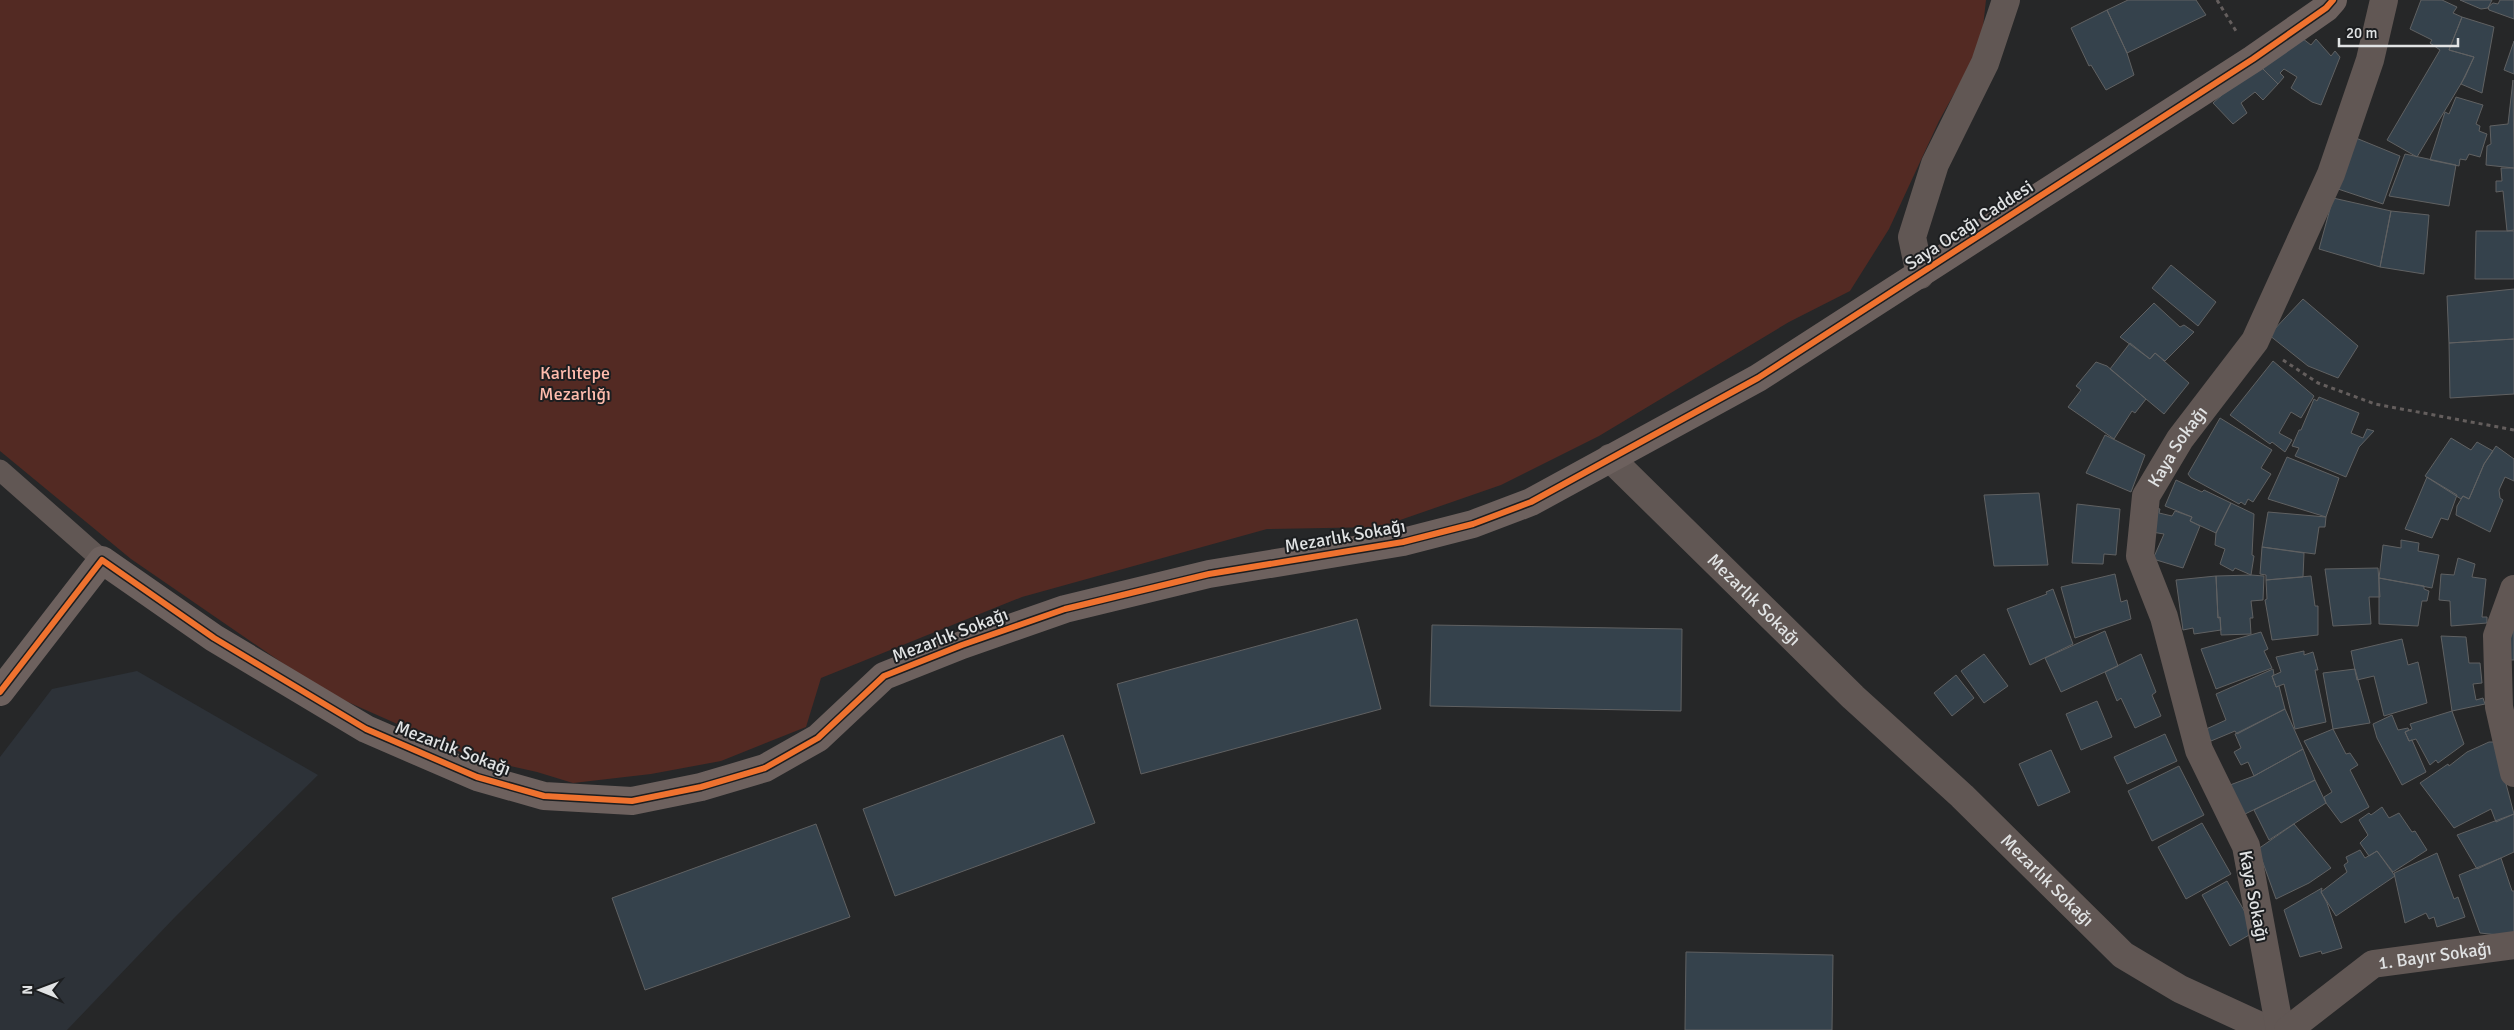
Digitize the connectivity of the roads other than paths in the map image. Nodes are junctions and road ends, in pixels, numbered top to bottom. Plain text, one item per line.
1 (2006, 0) edge
2 (2333, 0) edge
3 (2384, 0) edge
4 (1920, 275) junction
5 (1610, 458) junction
6 (0, 470) edge
7 (102, 560) junction
8 (2514, 592) edge
9 (0, 692) edge
10 (2514, 773) edge
11 (2514, 946) edge
12 (2269, 1030) edge
13 (2280, 1030) edge
14 (2288, 1030) edge

1 - 4 street
2 - 4 street, Saya Ocağı Caddesi
3 - 13 street, Kaya Sokağı
4 - 5 street, Saya Ocağı Caddesi
5 - 7 street, Mezarlık Sokağı
5 - 12 street, Mezarlık Sokağı
6 - 7 lane
7 - 9 street
8 - 10 street
11 - 14 street, 1. Bayır Sokağı

